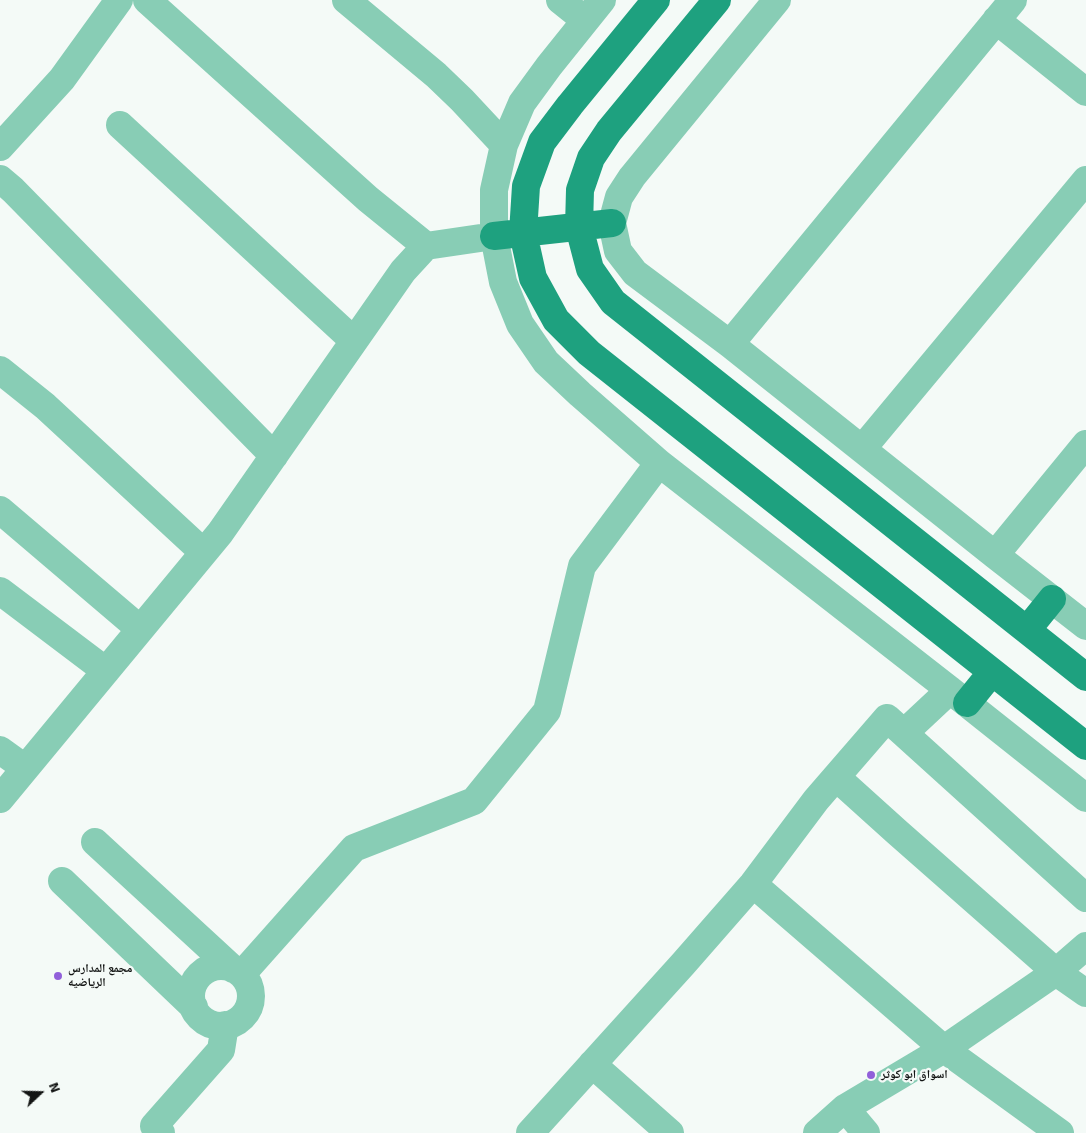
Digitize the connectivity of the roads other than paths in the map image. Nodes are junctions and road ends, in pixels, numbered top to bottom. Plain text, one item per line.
1 (119, 0) edge
2 (147, 0) edge
3 (346, 0) edge
4 (560, 0) edge
5 (656, 0) edge
6 (717, 0) edge
7 (777, 0) edge
8 (594, 10) edge
9 (1004, 10) edge
10 (1086, 92) edge
11 (120, 125) dead end
12 (504, 145) junction
13 (0, 147) edge
14 (0, 179) edge
15 (1086, 180) edge
16 (612, 224) junction
17 (579, 227) junction
18 (523, 233) junction
19 (494, 236) junction
20 (426, 246) junction
21 (354, 341) junction
22 (730, 344) junction
23 (0, 370) edge
24 (1086, 444) edge
25 (862, 449) junction
26 (274, 456) junction
27 (659, 463) junction
28 (0, 510) edge
29 (204, 552) junction
30 (995, 555) junction
31 (0, 591) edge
32 (1052, 599) junction
33 (1086, 626) edge
34 (140, 629) junction
35 (1027, 630) junction
36 (106, 671) junction
37 (992, 672) junction
38 (1086, 677) edge
39 (958, 696) junction
40 (904, 733) junction
41 (1086, 746) edge
42 (0, 750) edge
43 (25, 768) junction
44 (836, 777) junction
45 (1086, 798) edge
46 (0, 799) edge
47 (95, 842) dead end
48 (62, 882) dead end
49 (753, 884) junction
50 (1086, 898) edge
51 (1086, 946) edge
52 (238, 971) junction
53 (1056, 972) junction
54 (1086, 993) edge
55 (194, 1006) junction
56 (225, 1026) junction
57 (944, 1049) junction
58 (592, 1064) junction
59 (845, 1108) junction
60 (161, 1133) edge
61 (530, 1133) edge
62 (670, 1133) edge
63 (817, 1133) edge
64 (866, 1133) edge
65 (1060, 1133) edge

1 - 13 street
2 - 20 street
3 - 12 street
4 - 8 street
5 - 18 main road
6 - 17 main road
7 - 16 street
8 - 12 street
9 - 10 street
9 - 22 street
11 - 21 street
12 - 19 street
14 - 26 street
15 - 25 street
16 - 17 main road
16 - 22 street
17 - 18 main road
17 - 35 main road
18 - 19 main road
18 - 37 main road
19 - 20 street
19 - 27 street
20 - 21 street
21 - 26 street
22 - 25 street
23 - 29 street
24 - 30 street
25 - 30 street
26 - 29 street
27 - 39 street
27 - 52 street
28 - 34 street
29 - 34 street
30 - 32 street
31 - 36 street
32 - 33 street
32 - 35 main road
34 - 36 street
35 - 38 main road
36 - 43 street
37 - 39 main road
37 - 41 main road
39 - 40 street
39 - 45 street
40 - 44 street
40 - 50 street
42 - 43 street
43 - 46 street
44 - 49 street
44 - 53 street
47 - 52 street
48 - 55 street
49 - 57 street
49 - 58 street
51 - 53 street
52 - 55 street
52 - 56 street
53 - 54 street
53 - 57 street
55 - 56 street
56 - 60 street
57 - 59 street
57 - 65 street
58 - 61 street
58 - 62 street
59 - 63 street
59 - 64 street

